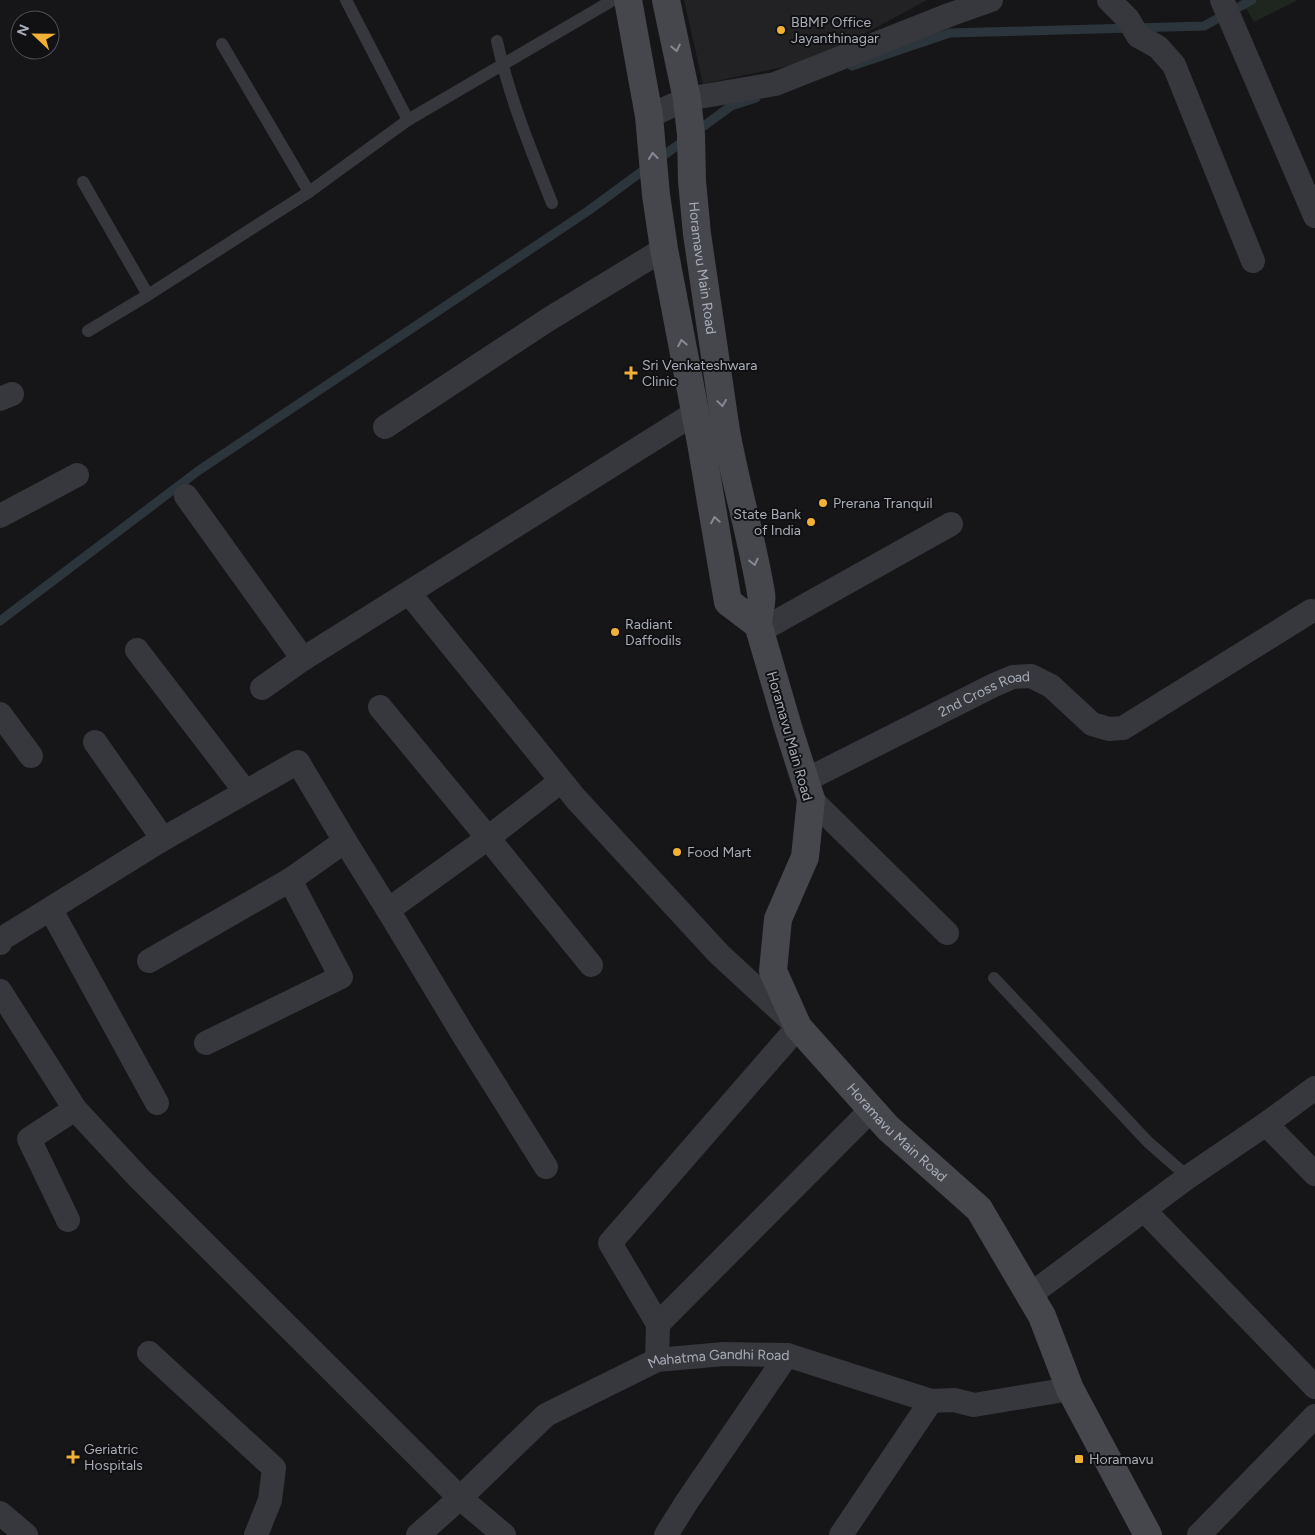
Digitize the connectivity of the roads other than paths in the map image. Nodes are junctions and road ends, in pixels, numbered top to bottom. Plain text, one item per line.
1 (346, 0) edge
2 (613, 0) edge
3 (628, 0) edge
4 (666, 0) edge
5 (990, 0) edge
6 (1109, 0) edge
7 (1222, 0) edge
8 (497, 41) dead end
9 (222, 44) dead end
10 (502, 64) junction
11 (687, 99) junction
12 (649, 116) junction
13 (408, 120) junction
14 (83, 182) dead end
15 (309, 192) junction
16 (552, 203) dead end
17 (1315, 216) edge
18 (664, 248) junction
19 (1253, 261) dead end
20 (148, 295) junction
21 (88, 331) dead end
22 (695, 413) junction
23 (385, 427) dead end
24 (77, 475) dead end
25 (186, 496) dead end
26 (0, 516) edge
27 (950, 524) dead end
28 (409, 593) junction
29 (1311, 610) dead end
30 (758, 628) junction
31 (137, 650) dead end
32 (303, 659) junction
33 (262, 688) dead end
34 (380, 707) dead end
35 (0, 714) edge
36 (95, 742) dead end
37 (31, 756) dead end
38 (561, 781) junction
39 (807, 790) junction
40 (245, 791) junction
41 (488, 838) junction
42 (163, 839) junction
43 (344, 842) junction
44 (290, 880) junction
45 (51, 910) junction
46 (388, 910) junction
47 (947, 933) dead end
48 (0, 943) edge
49 (149, 961) dead end
50 (591, 965) dead end
51 (994, 978) dead end
52 (0, 991) edge
53 (798, 1027) junction
54 (206, 1043) dead end
55 (1315, 1088) edge
56 (157, 1104) dead end
57 (75, 1108) junction
58 (871, 1110) junction
59 (1266, 1124) junction
60 (546, 1167) dead end
61 (1315, 1174) edge
62 (1188, 1177) junction
63 (1144, 1210) junction
64 (68, 1220) dead end
65 (1030, 1295) junction
66 (658, 1324) junction
67 (149, 1353) dead end
68 (787, 1354) junction
69 (658, 1360) junction
70 (1315, 1387) edge
71 (1070, 1389) junction
72 (931, 1401) junction
73 (1315, 1416) edge
74 (460, 1498) junction
75 (0, 1513) edge
76 (26, 1535) edge
77 (256, 1535) edge
78 (418, 1535) edge
79 (504, 1535) edge
80 (666, 1535) edge
81 (842, 1535) edge
82 (1148, 1535) edge
83 (1199, 1535) edge

1 - 13 lane
2 - 10 lane
3 - 12 main road
4 -> 11 main road, Horamavu Main Road
5 - 11 street
6 - 19 street
7 - 17 street
8 - 10 lane
9 - 15 lane
10 - 13 lane
10 - 16 lane
11 - 12 street
11 -> 30 main road, Horamavu Main Road
18 -> 12 main road
13 - 15 lane
14 - 20 lane
15 - 20 lane
22 -> 18 main road
18 - 23 street
20 - 21 lane
22 - 28 street
30 -> 22 main road
24 - 26 street
25 - 32 street
27 - 30 street
28 - 32 street
28 - 38 street
29 - 39 street, 2nd Cross Road
30 - 39 main road, Horamavu Main Road
31 - 40 street
32 - 33 street
34 - 41 street
35 - 37 street
36 - 42 street
38 - 41 street
38 - 53 street
39 - 47 street
39 - 53 main road, Horamavu Main Road
40 - 42 street
40 - 43 street
41 - 46 street
41 - 50 street
42 - 45 street
43 - 44 street
43 - 46 street
44 - 49 street
44 - 54 street
45 - 48 street
45 - 56 street
46 - 60 street
51 - 62 lane
52 - 57 street
53 - 58 main road, Horamavu Main Road
53 - 66 street
55 - 59 street
57 - 64 street
57 - 74 street
58 - 65 main road, Horamavu Main Road
58 - 66 street
59 - 61 street
59 - 62 street
62 - 63 street
63 - 65 street
63 - 70 street
65 - 71 main road, Horamavu Main Road
66 - 69 street
67 - 77 street
68 - 69 street, Mahatma Gandhi Road
68 - 72 street, Mahatma Gandhi Road
68 - 80 street
69 - 74 street, Mahatma Gandhi Road
71 - 72 street, Mahatma Gandhi Road
71 - 82 main road, Horamavu Main Road
72 - 81 street
73 - 83 street
74 - 78 street, Mahatma Gandhi Road
74 - 79 street
75 - 76 street

